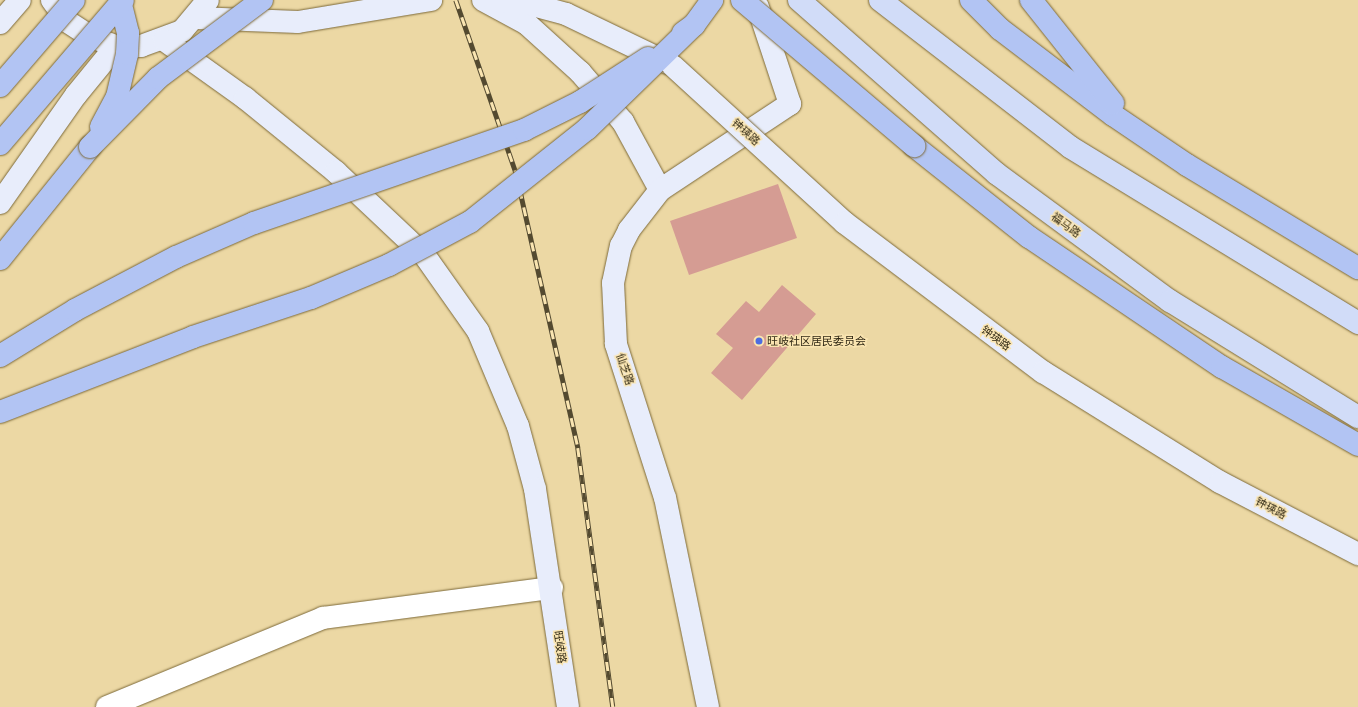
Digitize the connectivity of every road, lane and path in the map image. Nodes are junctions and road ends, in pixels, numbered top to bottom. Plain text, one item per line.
1 (20, 0) edge
2 (52, 0) edge
3 (74, 0) edge
4 (122, 0) edge
5 (208, 0) edge
6 (262, 0) edge
7 (483, 0) edge
8 (489, 0) edge
9 (712, 0) edge
10 (742, 0) edge
11 (756, 0) edge
12 (799, 0) edge
13 (880, 0) edge
14 (971, 0) edge
15 (1031, 0) edge
16 (435, 1) edge
17 (196, 18) junction
18 (0, 23) edge
19 (694, 25) junction
20 (164, 40) junction
21 (116, 46) junction
22 (0, 86) edge
23 (0, 144) edge
24 (90, 147) junction
25 (1187, 165) junction
26 (660, 190) junction
27 (0, 203) edge
28 (0, 259) edge
29 (1358, 268) edge
30 (1358, 323) edge
31 (0, 356) edge
32 (0, 412) edge
33 (1358, 417) edge
34 (1358, 445) edge
35 (1358, 554) edge
36 (552, 588) junction
37 (107, 707) edge
38 (568, 707) edge
39 (708, 707) edge

1 - 18 street
2 - 21 street
3 - 22 highway, bridge
4 - 23 highway, bridge
4 - 24 highway, bridge
5 - 17 street
6 - 24 highway, bridge
7 - 26 street
8 - 35 street, 钟瑛路, bridge
9 - 19 highway, bridge
10 - 34 highway, bridge
11 - 26 street, 仙芝路
12 - 33 main road, 福马路
13 - 30 main road
14 - 25 highway
15 - 25 highway
16 - 17 street
17 - 20 street
19 - 31 highway, bridge
19 - 32 highway, bridge
20 - 21 street
20 - 36 street, 旺岐路
21 - 27 street
24 - 28 highway
25 - 29 highway
26 - 39 street, 仙芝路
36 - 37 street
36 - 38 street, 旺岐路

